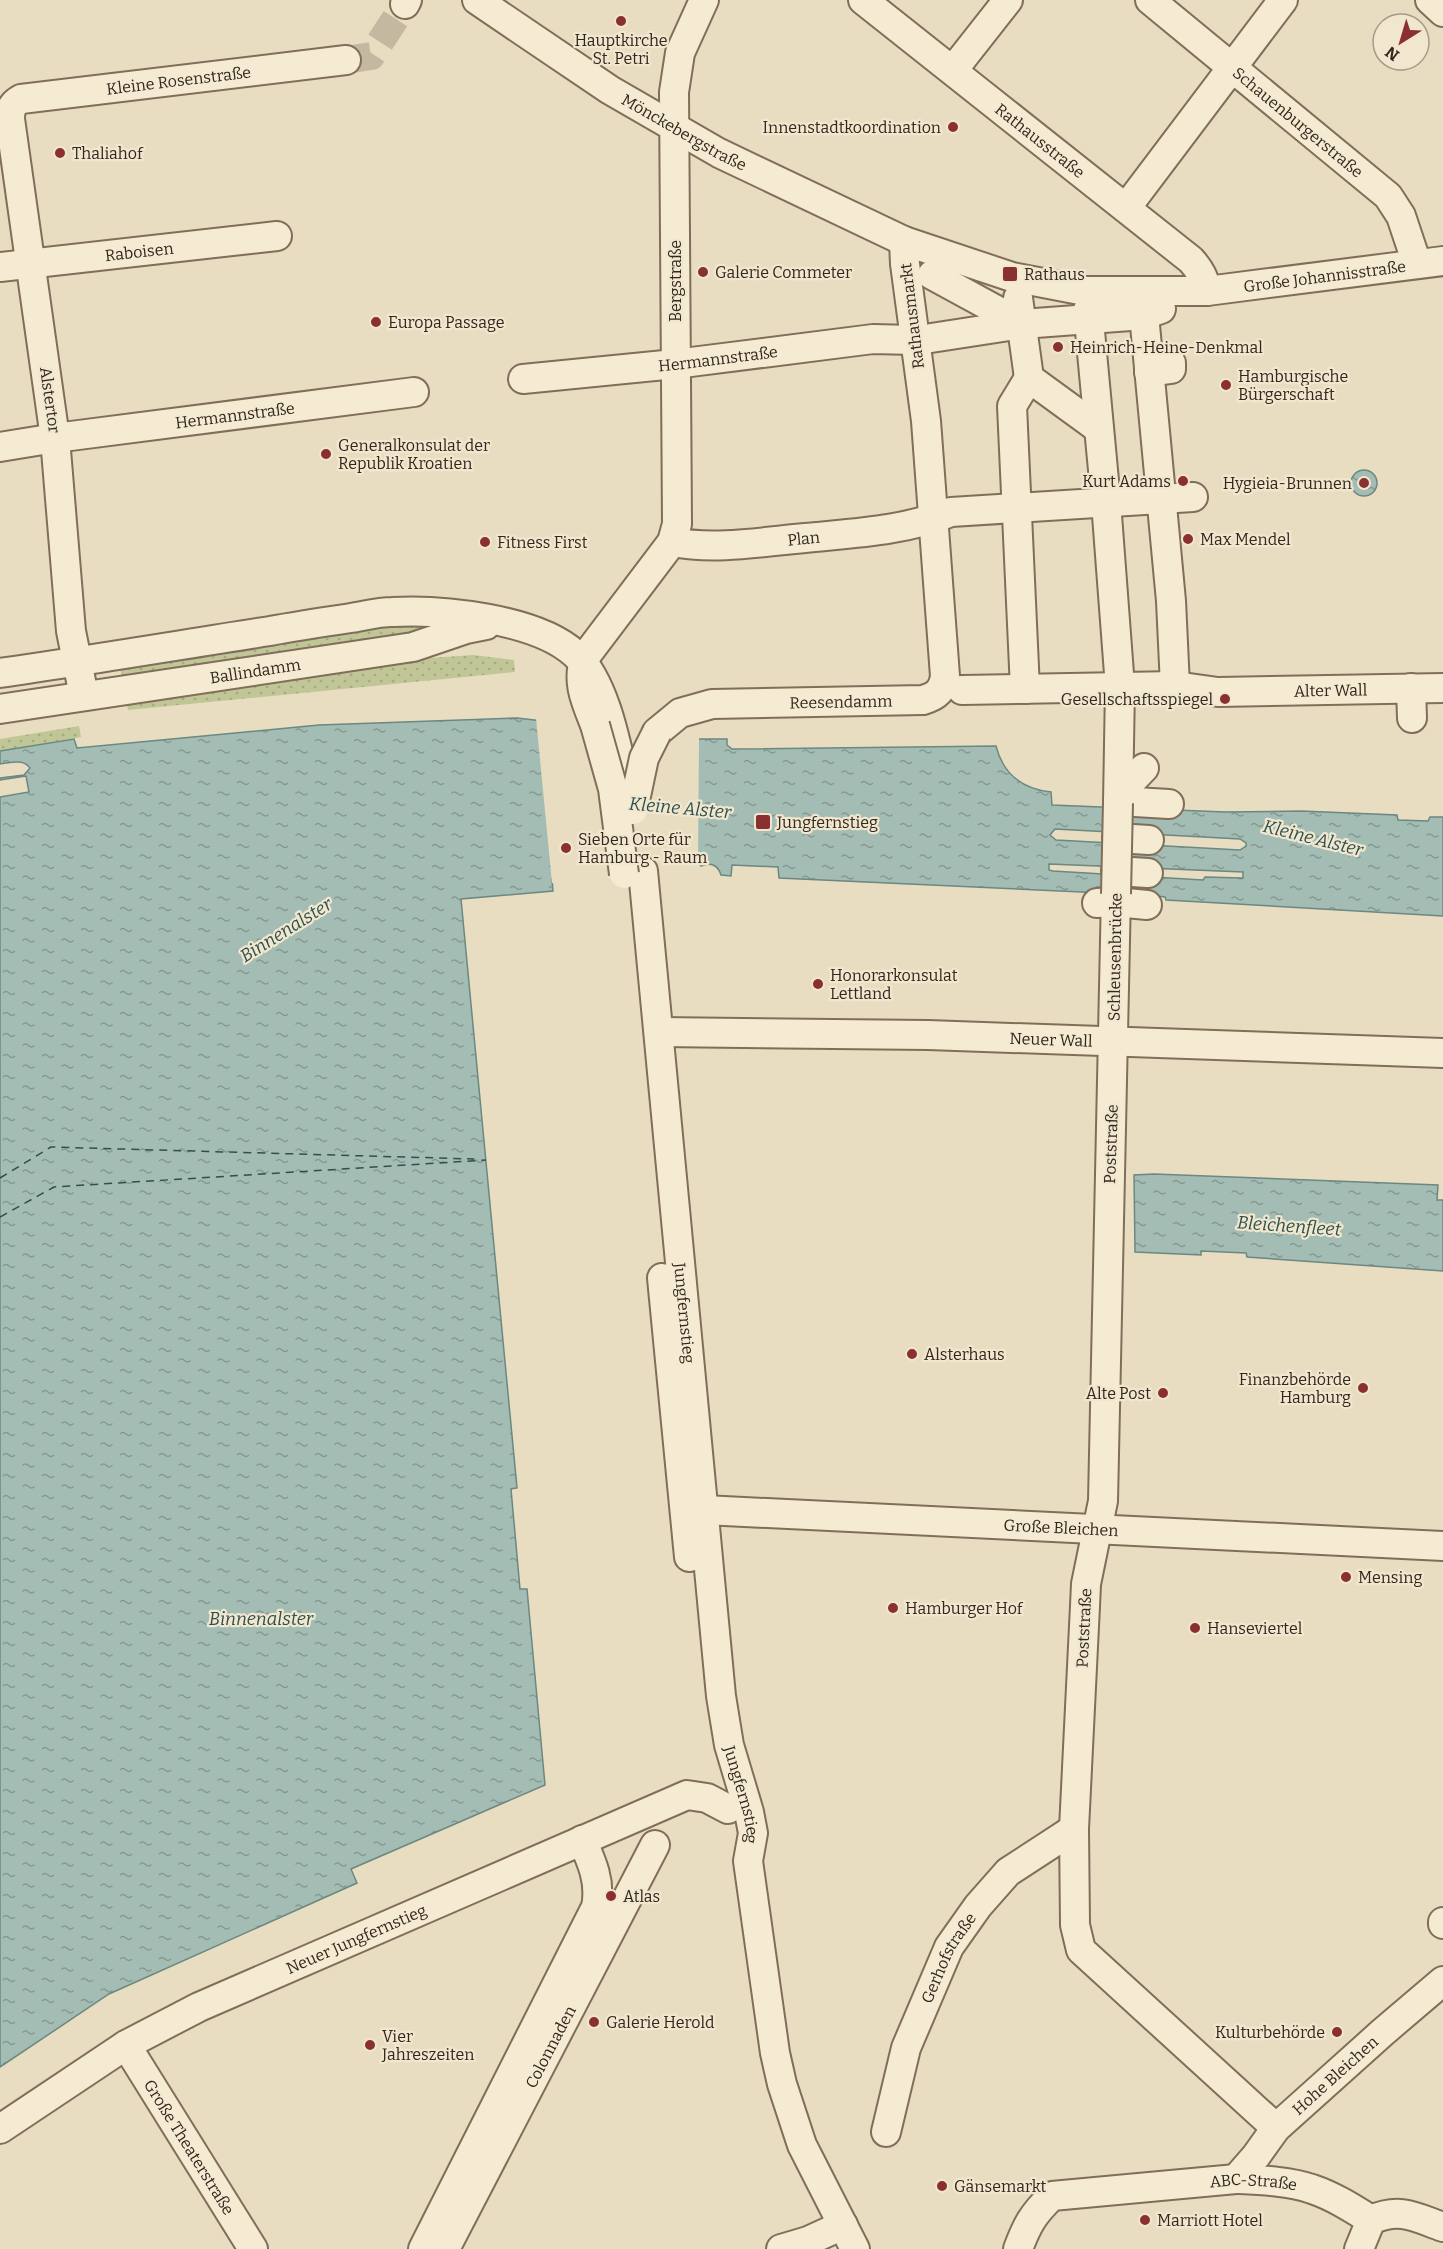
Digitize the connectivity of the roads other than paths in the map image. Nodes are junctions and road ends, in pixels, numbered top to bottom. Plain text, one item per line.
1 (477, 0) edge
2 (715, 0) edge
3 (863, 0) edge
4 (1008, 0) edge
5 (1150, 0) edge
6 (1283, 0) edge
7 (1430, 0) edge
8 (700, 11) edge
9 (1443, 12) edge
10 (346, 60) tunnel mouth
11 (1232, 68) junction
12 (953, 70) junction
13 (13, 104) joint
14 (675, 129) junction
15 (1126, 208) junction
16 (277, 236) dead end
17 (904, 241) junction
18 (1430, 263) edge
19 (31, 265) junction
20 (0, 267) edge
21 (932, 275) dead end
22 (1196, 296) junction
23 (1144, 309) junction
24 (1020, 311) junction
25 (1089, 315) junction
26 (923, 339) junction
27 (675, 364) junction
28 (1029, 378) junction
29 (523, 379) dead end
30 (414, 392) dead end
31 (1099, 429) junction
32 (55, 438) junction
33 (0, 447) edge
34 (1192, 497) dead end
35 (1161, 498) junction
36 (1106, 502) junction
37 (1017, 508) junction
38 (933, 519) junction
39 (672, 542) junction
40 (1171, 601) junction
41 (507, 624) junction
42 (1191, 628) dead end
43 (587, 654) junction
44 (77, 662) junction
45 (0, 673) edge
46 (1175, 686) junction
47 (1120, 687) junction
48 (1411, 688) junction
49 (1443, 688) edge
50 (1025, 689) junction
51 (962, 690) dead end
52 (84, 696) junction
53 (0, 709) edge
54 (1412, 718) dead end
55 (604, 726) junction
56 (1144, 768) dead end
57 (1118, 799) junction
58 (1169, 804) dead end
59 (633, 810) junction
60 (1117, 838) junction
61 (1149, 840) dead end
62 (633, 873) junction
63 (1148, 873) dead end
64 (1111, 893) junction
65 (1147, 905) dead end
66 (659, 1032) junction
67 (1114, 1043) junction
68 (1443, 1053) edge
69 (693, 1503) junction
70 (1096, 1528) junction
71 (1443, 1546) edge
72 (728, 1809) junction
73 (1074, 1829) junction
74 (582, 1839) junction
75 (655, 1845) dead end
76 (748, 1861) junction
77 (1443, 1981) edge
78 (126, 2045) junction
79 (1276, 2128) junction
80 (0, 2129) edge
81 (886, 2132) dead end
82 (491, 2156) junction
83 (1236, 2179) junction
84 (1371, 2220) junction
85 (1443, 2228) edge
86 (849, 2237) edge
87 (253, 2249) edge
88 (423, 2249) edge
89 (446, 2249) edge
90 (781, 2249) edge
91 (1018, 2249) edge
92 (1359, 2249) edge

1 - 14 street, Mönckebergstraße
2 - 8 street, Bergstraße
3 - 12 street, Rathausstraße
4 - 12 street
5 - 11 street, Schauenburgerstraße
6 - 11 street
7 - 9 street
8 - 14 street, Bergstraße
10 - 13 street, Kleine Rosenstraße
11 - 15 street
11 - 18 street, Schauenburgerstraße
12 - 15 street, Rathausstraße
13 - 19 street, Alstertor
14 - 17 street, Mönckebergstraße
14 - 27 street, Bergstraße
15 - 22 street, Rathausstraße
16 - 19 street, Raboisen
17 - 22 street, Rathausmarkt
17 - 26 street, Rathausmarkt
18 - 22 street, Große Johannisstraße
19 - 20 street, Raboisen
19 - 32 street, Alstertor
21 - 24 street
22 - 23 street, Hermannstraße
23 - 25 street, Hermannstraße
23 - 35 street
24 - 25 street, Hermannstraße
24 - 26 street, Hermannstraße
24 - 28 street
25 - 31 street, Schleusenbrücke
26 - 27 street, Hermannstraße
26 - 38 street, Rathausmarkt
27 - 29 street, Hermannstraße
27 - 39 street, Bergstraße
28 - 31 street
28 - 37 street
30 - 32 street, Hermannstraße
31 - 36 street, Schleusenbrücke
32 - 33 street, Hermannstraße
32 - 44 street, Alstertor
34 - 35 street, Plan
35 - 36 street, Plan
35 - 40 street
36 - 37 street, Plan
36 - 47 street, Schleusenbrücke
37 - 38 street, Plan
37 - 50 street
38 - 39 street, Plan
38 - 59 street, Reesendamm, bridge
39 - 43 street
40 - 42 street
40 - 46 street
41 - 43 street, Ballindamm
41 - 44 street, Ballindamm
41 - 52 street, Ballindamm
43 - 55 street, Jungfernstieg
44 - 45 street, Ballindamm
44 - 52 street, Alstertor
46 - 47 street, Alter Wall
46 - 48 street, Alter Wall
47 - 50 street, Alter Wall
47 - 57 street, Schleusenbrücke
48 - 49 street, Alter Wall
48 - 54 street
50 - 51 street, Alter Wall
52 - 53 street, Ballindamm
55 - 59 street, Jungfernstieg
55 - 62 street, Jungfernstieg, bridge
56 - 57 street
57 - 58 street
57 - 60 street, Schleusenbrücke, bridge
59 - 62 street, Jungfernstieg
60 - 61 street
60 - 64 street, Schleusenbrücke, bridge
62 - 66 street, Jungfernstieg
62 - 69 street, Jungfernstieg
63 - 64 street, Schleusenbrücke
64 - 65 street
64 - 67 street, Schleusenbrücke
66 - 67 street, Neuer Wall
66 - 69 street, Jungfernstieg
67 - 68 street, Neuer Wall
67 - 70 street, Poststraße
69 - 70 street, Große Bleichen
69 - 72 street, Jungfernstieg
69 - 76 street, Jungfernstieg
70 - 71 street, Große Bleichen
70 - 73 street, Poststraße
72 - 74 street, Neuer Jungfernstieg
72 - 76 street, Jungfernstieg
73 - 79 street, Poststraße
73 - 81 street, Gerhofstraße
74 - 78 street, Neuer Jungfernstieg
74 - 82 street, Colonnaden
75 - 82 street, Colonnaden
76 - 86 street, Jungfernstieg
77 - 79 street, Hohe Bleichen
78 - 80 street, Neuer Jungfernstieg
78 - 87 street, Große Theaterstraße
79 - 83 street, Hohe Bleichen
82 - 88 street, Colonnaden
82 - 89 street, Colonnaden
83 - 84 street, ABC-Straße
83 - 91 street, ABC-Straße
84 - 85 street
84 - 92 street
86 - 90 street

